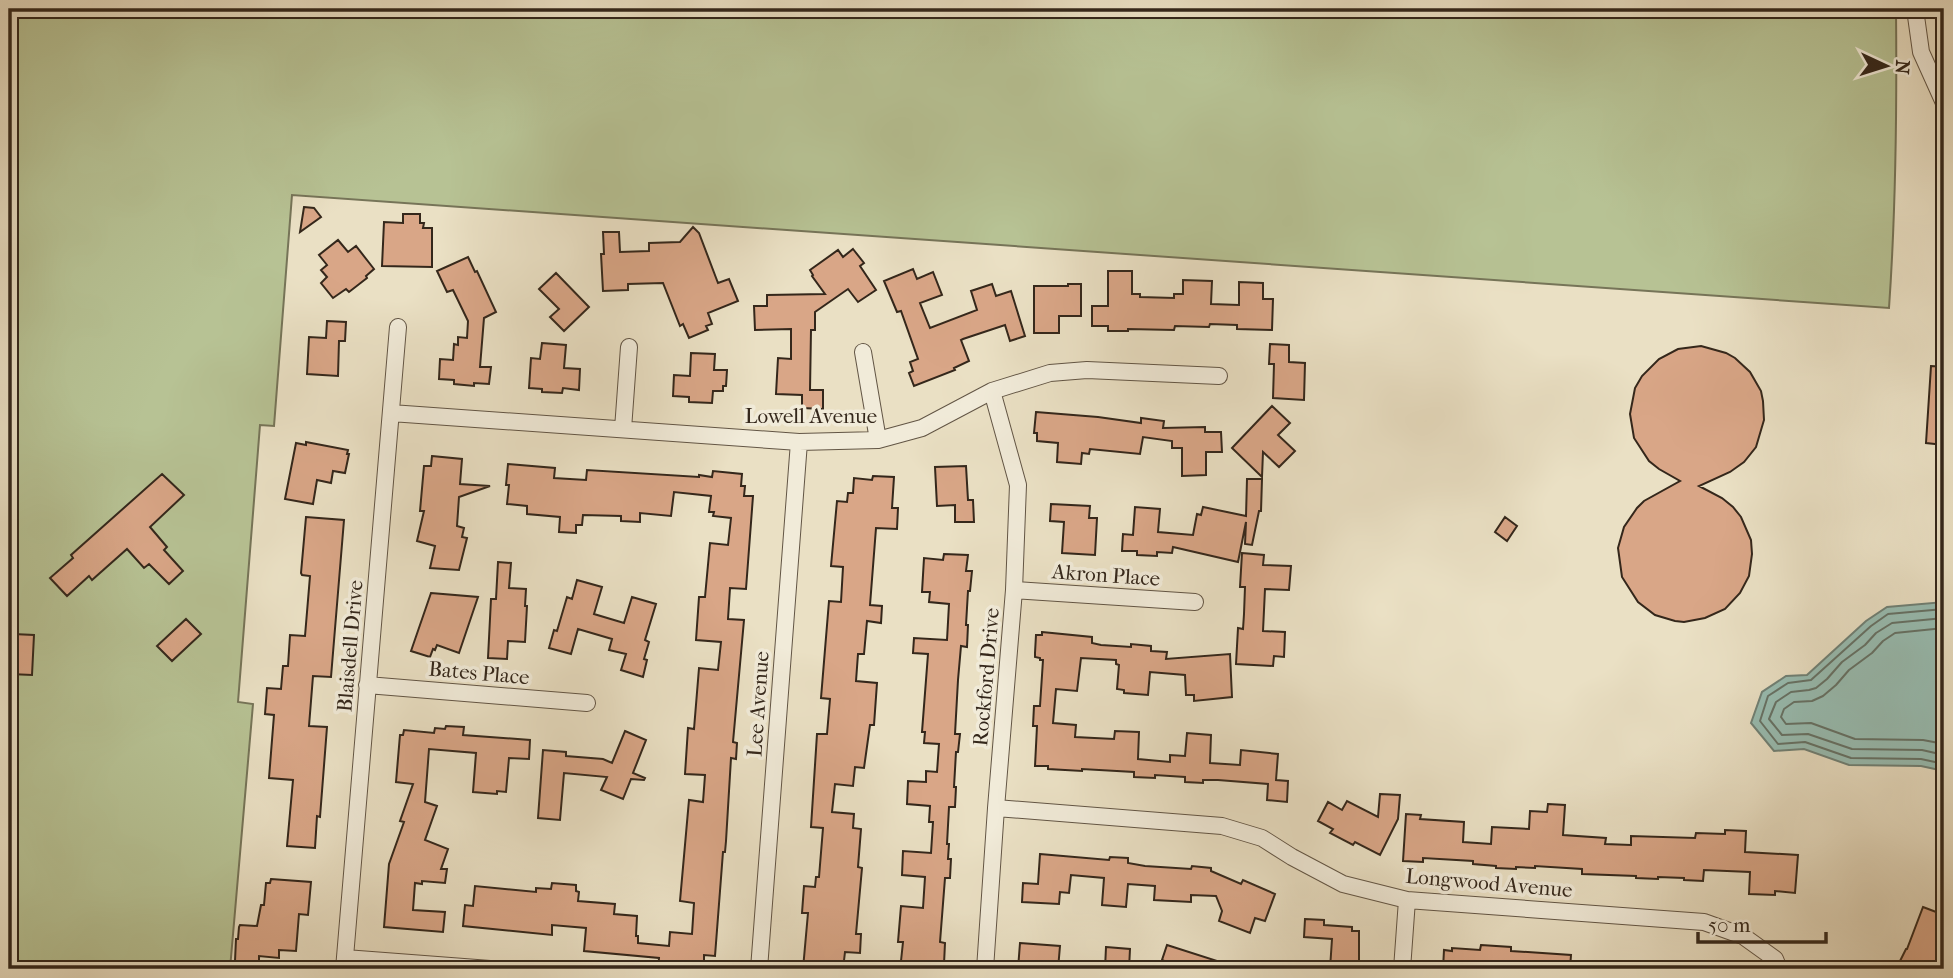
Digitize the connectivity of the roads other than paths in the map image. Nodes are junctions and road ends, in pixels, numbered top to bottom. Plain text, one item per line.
1 (1915, 9) edge
2 (1944, 103) edge
3 (398, 327) dead end
4 (629, 347) dead end
5 (863, 352) dead end
6 (1219, 376) dead end
7 (992, 391) junction
8 (391, 413) junction
9 (623, 429) junction
10 (878, 440) junction
11 (799, 442) junction
12 (1014, 590) junction
13 (1195, 602) dead end
14 (367, 685) junction
15 (587, 703) dead end
16 (996, 808) junction
17 (1407, 900) junction
18 (344, 964) edge
19 (1777, 964) edge
20 (490, 969) edge
21 (759, 969) edge
22 (985, 969) edge
23 (1402, 969) edge

1 - 2 street
3 - 8 street, Blaisdell Drive
4 - 9 street
5 - 10 street
6 - 7 street, Lowell Avenue
7 - 10 street, Lowell Avenue
7 - 12 street, Rockford Drive
8 - 9 street, Lowell Avenue
8 - 14 street, Blaisdell Drive
9 - 11 street, Lowell Avenue
10 - 11 street, Lowell Avenue
11 - 21 street, Lee Avenue
12 - 13 street, Akron Place
12 - 16 street, Rockford Drive
14 - 15 street, Bates Place
14 - 18 street, Blaisdell Drive
16 - 17 street, Longwood Avenue
16 - 22 street, Rockford Drive
17 - 19 street, Longwood Avenue
17 - 23 street
18 - 20 street

